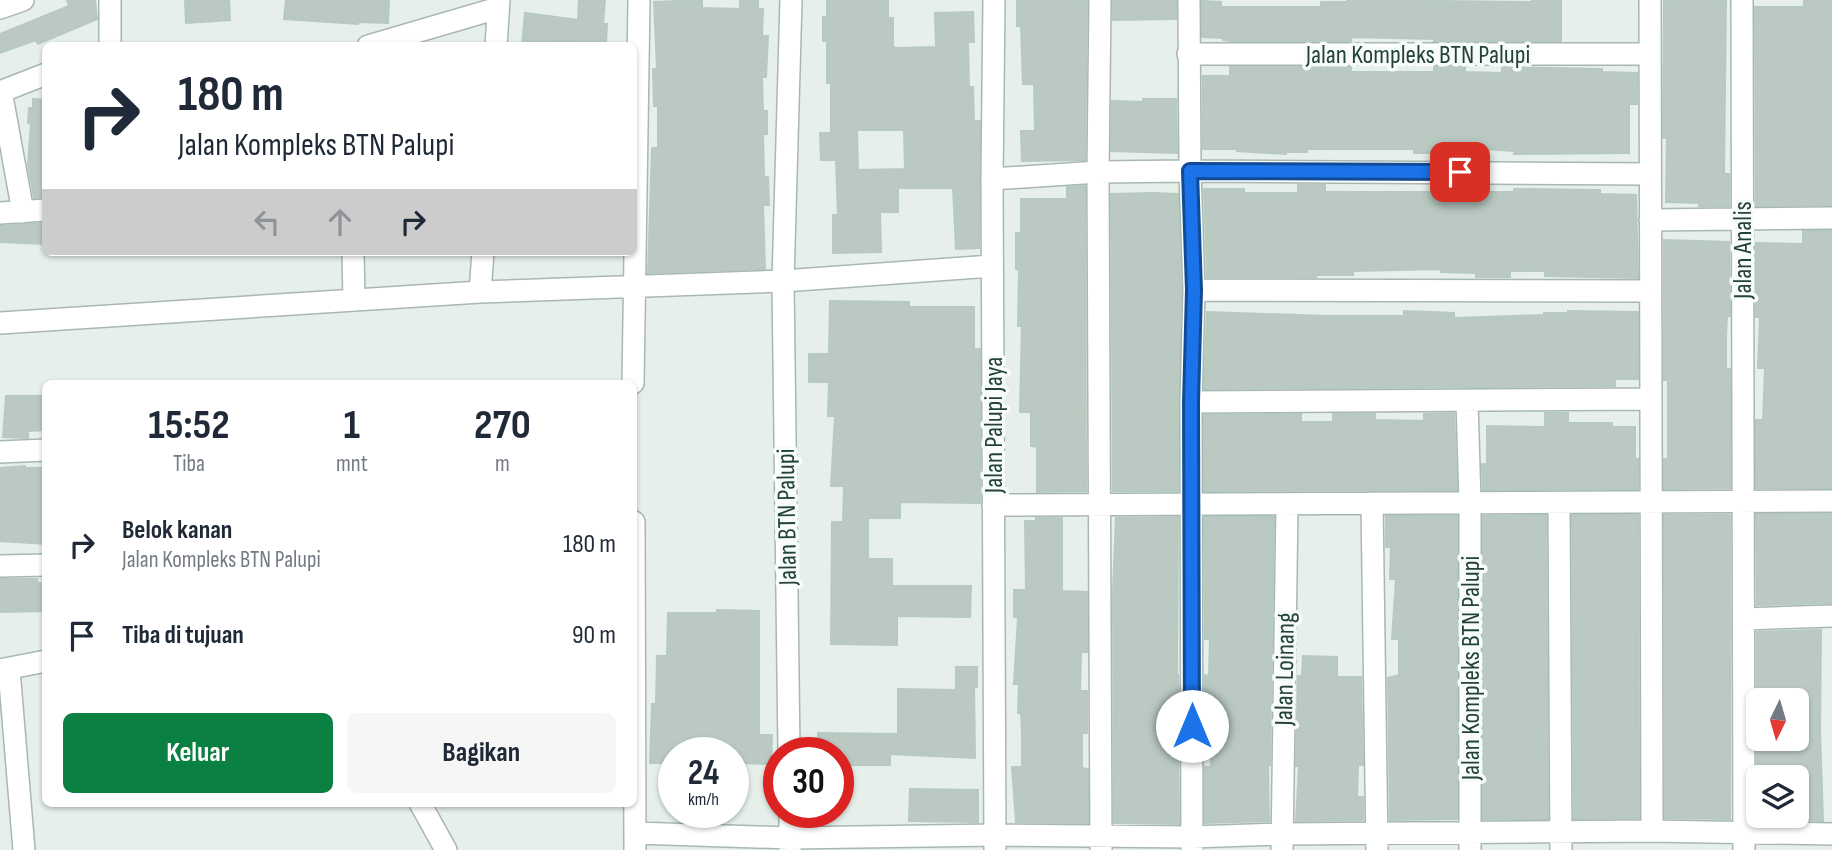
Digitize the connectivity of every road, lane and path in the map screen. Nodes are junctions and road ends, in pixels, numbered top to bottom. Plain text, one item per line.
1 (23, 0) edge
2 (110, 0) edge
3 (639, 0) edge
4 (791, 0) edge
5 (994, 0) edge
6 (1100, 0) edge
7 (1189, 0) edge
8 (1650, 0) edge
9 (1742, 0) edge
10 (498, 4) edge
11 (0, 8) edge
12 (110, 42) edge
13 (380, 42) edge
14 (496, 42) edge
15 (1188, 54) junction
16 (1649, 54) junction
17 (42, 76) edge
18 (1, 91) edge
19 (637, 142) edge
20 (1190, 171) junction
21 (1098, 172) junction
22 (1649, 174) junction
23 (992, 179) junction
24 (42, 211) edge
25 (23, 212) junction
26 (0, 213) edge
27 (1832, 218) edge
28 (1650, 220) junction
29 (1742, 220) junction
30 (353, 256) edge
31 (483, 256) edge
32 (635, 256) edge
33 (992, 266) junction
34 (783, 281) junction
35 (635, 285) junction
36 (1194, 290) junction
37 (1650, 291) junction
38 (480, 292) junction
39 (354, 300) junction
40 (0, 323) edge
41 (634, 380) edge
42 (1651, 399) junction
43 (1467, 401) junction
44 (1191, 402) junction
45 (42, 450) edge
46 (0, 452) edge
47 (1744, 501) junction
48 (1832, 501) edge
49 (1470, 502) junction
50 (1650, 502) junction
51 (1372, 503) junction
52 (1559, 503) junction
53 (1192, 504) junction
54 (993, 505) junction
55 (1287, 505) junction
56 (1099, 506) junction
57 (42, 565) edge
58 (0, 566) edge
59 (1832, 616) edge
60 (1744, 619) junction
61 (42, 662) edge
62 (5, 670) edge
63 (789, 737) edge
64 (422, 807) edge
65 (635, 807) edge
66 (1652, 831) junction
67 (1832, 834) edge
68 (635, 841) edge
69 (1282, 842) edge
70 (1376, 842) edge
71 (1470, 842) edge
72 (1560, 842) edge
73 (1744, 842) edge
74 (900, 843) edge
75 (995, 843) edge
76 (1101, 843) edge
77 (790, 844) edge
78 (1192, 844) edge
79 (24, 850) edge
80 (446, 850) edge

1 - 11 street
2 - 12 street
3 - 19 street
4 - 34 street, Jalan BTN Palupi
5 - 23 street, Jalan Palupi Jaya
6 - 21 street
7 - 15 street
8 - 16 street
9 - 29 street, Jalan Analis
10 - 13 street
10 - 14 street
15 - 16 street, Jalan Kompleks BTN Palupi
15 - 20 street
16 - 22 street
17 - 18 street
18 - 25 street
20 - 21 street
20 - 22 street
20 - 36 street
21 - 23 street
21 - 56 street
22 - 28 street
23 - 33 street, Jalan Palupi Jaya
24 - 25 street
25 - 26 street
27 - 29 street
28 - 29 street
28 - 37 street
29 - 47 street, Jalan Analis
30 - 39 street
31 - 38 street
32 - 35 street
33 - 34 street
33 - 54 street, Jalan Palupi Jaya
34 - 35 street
34 - 63 street, Jalan BTN Palupi
35 - 38 street
35 - 41 street
36 - 37 street
36 - 44 street
37 - 42 street
38 - 39 street
39 - 40 street
42 - 43 street
42 - 50 street
43 - 44 street
43 - 49 street, Jalan Kompleks BTN Palupi
44 - 53 street
45 - 46 street
47 - 48 street
47 - 50 street
47 - 60 street
49 - 51 street
49 - 52 street
49 - 71 street, Jalan Kompleks BTN Palupi
50 - 52 street
50 - 66 street
51 - 55 street
51 - 70 street
52 - 72 street
53 - 55 street
53 - 56 street
53 - 78 street
54 - 56 street
54 - 75 street, Jalan Palupi Jaya
55 - 69 street, Jalan Loinang
56 - 76 street
57 - 58 street
59 - 60 street
60 - 73 street
61 - 62 street
62 - 79 street
64 - 80 street
65 - 68 street
66 - 72 street
66 - 73 street
67 - 73 street
68 - 77 street
69 - 70 street
69 - 78 street
70 - 71 street
71 - 72 street
74 - 75 street
74 - 77 street
75 - 76 street
76 - 78 street

